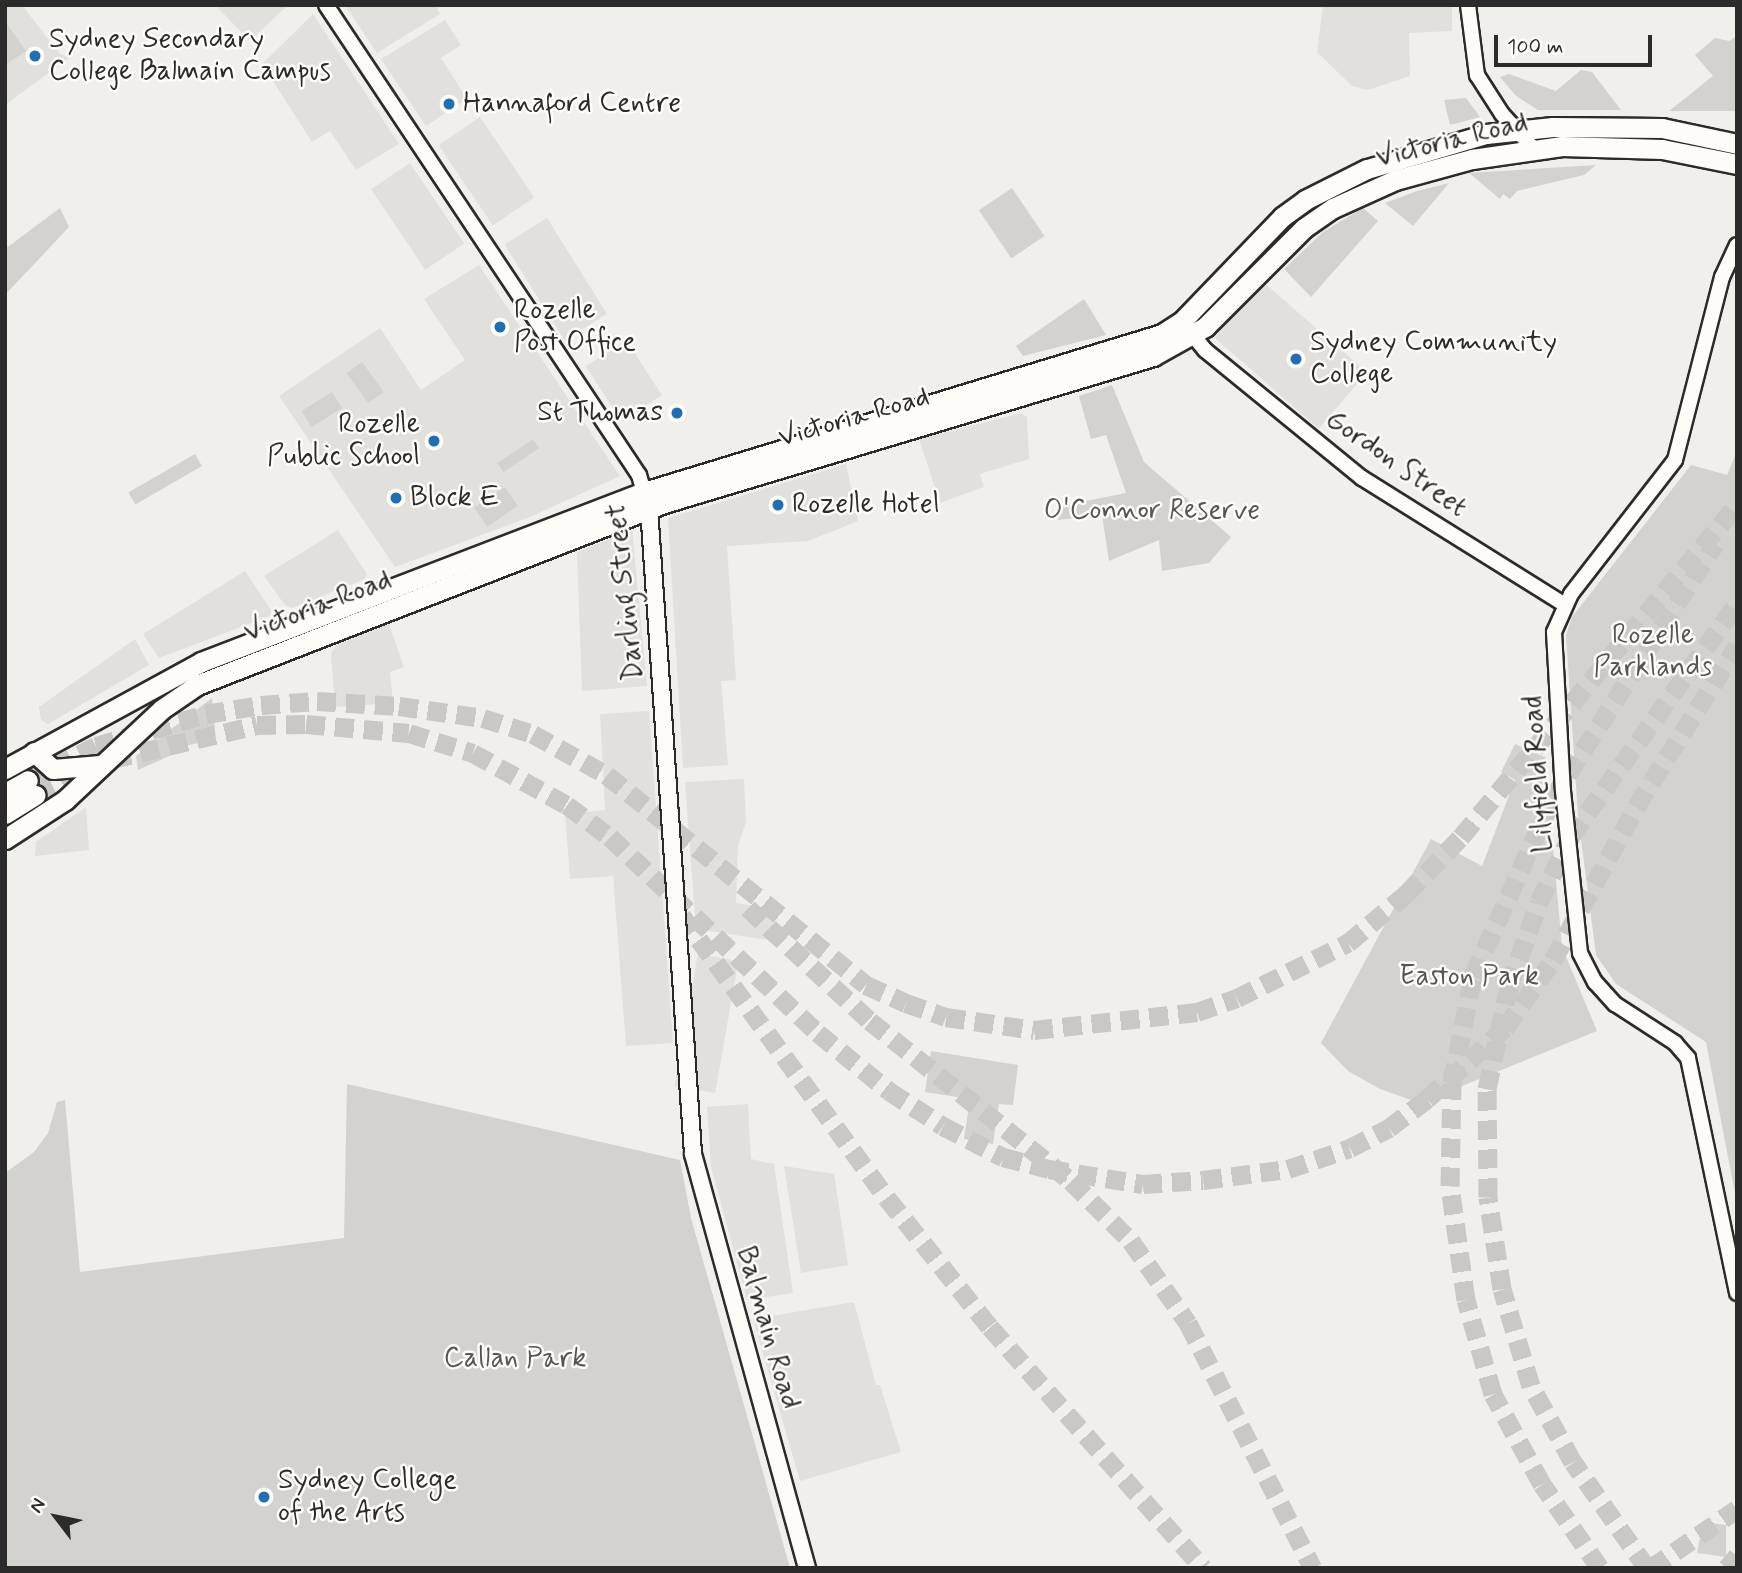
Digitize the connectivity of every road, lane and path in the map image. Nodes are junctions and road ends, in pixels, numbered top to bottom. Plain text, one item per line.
1 (326, 5) edge
2 (1468, 5) edge
3 (1515, 130) junction
4 (1737, 144) edge
5 (1533, 148) junction
6 (1737, 164) edge
7 (1737, 245) edge
8 (1188, 329) junction
9 (647, 500) junction
10 (388, 590) junction
11 (1564, 604) junction
12 (381, 612) junction
13 (34, 752) junction
14 (100, 765) junction
15 (5, 769) edge
16 (5, 793) edge
17 (5, 814) edge
18 (5, 839) edge
19 (690, 1100) joint
20 (1737, 1293) edge
21 (807, 1568) edge

1 - 9 main road, Darling Street
2 - 3 main road
3 - 4 highway, Victoria Road
3 - 5 main road
3 - 8 highway, Victoria Road
5 - 6 highway, Victoria Road
5 - 8 highway, Victoria Road
7 - 11 main road, Lilyfield Road
8 - 9 highway, Victoria Road
8 - 11 main road, Gordon Street
9 - 10 highway, Victoria Road
9 - 12 highway, Victoria Road
9 - 19 main road, Darling Street
10 - 12 highway
10 - 13 highway, Victoria Road
11 - 20 main road, Lilyfield Road
12 - 14 highway, Victoria Road
13 - 14 highway
13 - 15 highway, Victoria Road
14 - 18 highway, Victoria Road
16 - 17 highway
19 - 21 main road, Balmain Road

